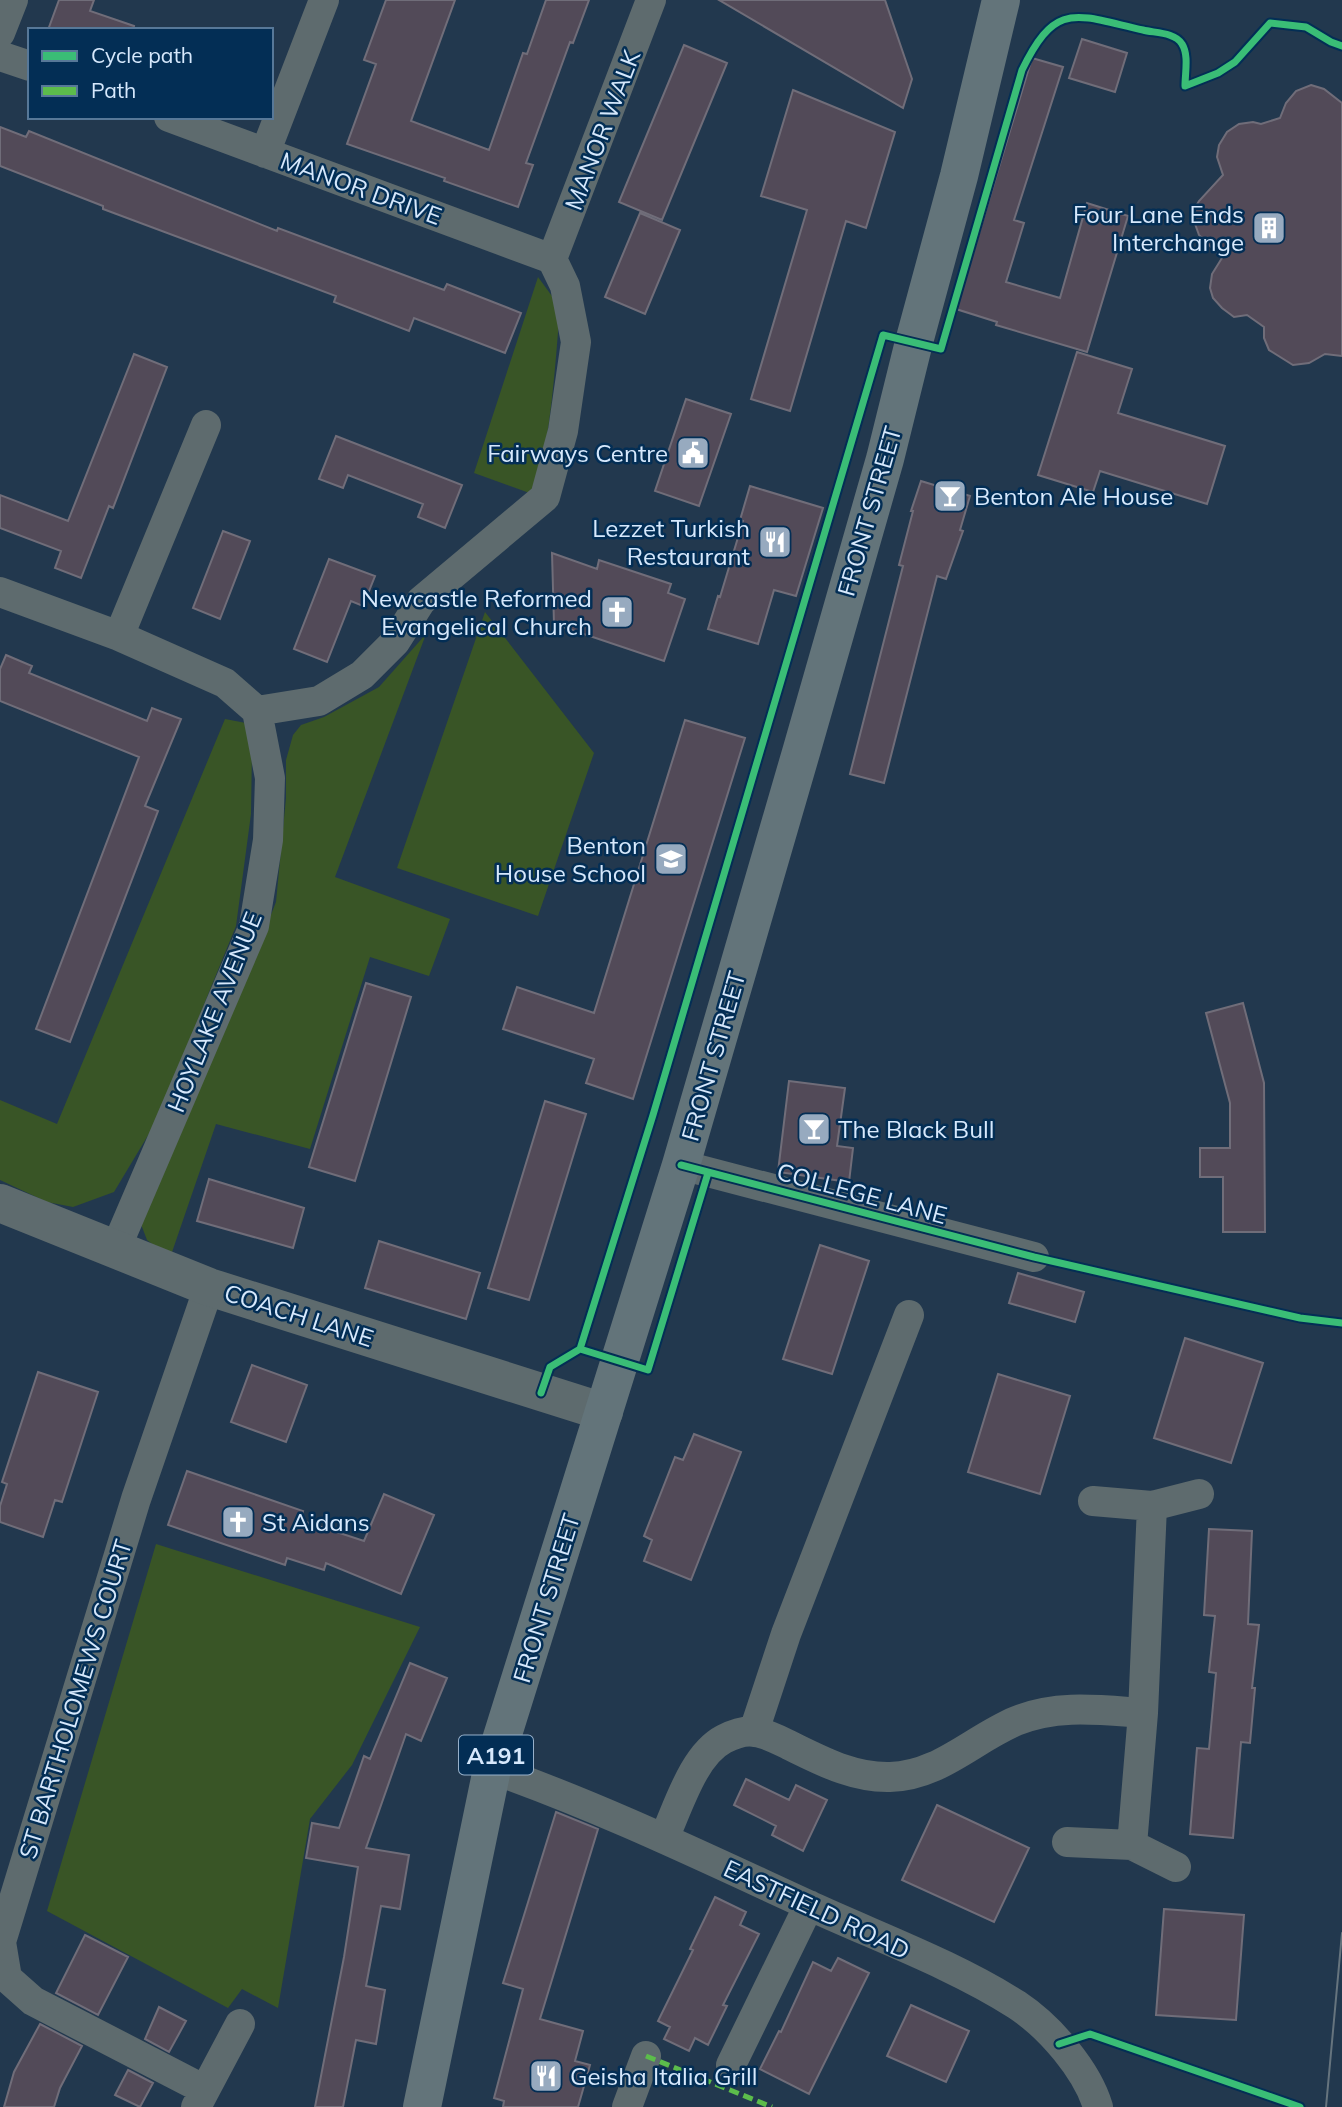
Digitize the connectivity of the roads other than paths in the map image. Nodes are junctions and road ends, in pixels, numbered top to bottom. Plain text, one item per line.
1 (13, 0) edge
2 (324, 0) edge
3 (651, 0) edge
4 (1001, 2) edge
5 (0, 33) edge
6 (0, 56) edge
7 (28, 65) edge
8 (174, 119) edge
9 (265, 153) junction
10 (552, 259) junction
11 (206, 425) dead end
12 (0, 592) edge
13 (119, 636) junction
14 (257, 711) junction
15 (681, 1165) junction
16 (0, 1203) edge
17 (116, 1248) junction
18 (1034, 1257) dead end
19 (209, 1287) junction
20 (909, 1315) dead end
21 (604, 1412) junction
22 (1199, 1494) dead end
23 (1093, 1501) dead end
24 (1152, 1506) junction
25 (1143, 1713) junction
26 (754, 1731) junction
27 (492, 1769) junction
28 (664, 1838) junction
29 (1067, 1842) dead end
30 (1132, 1845) junction
31 (1176, 1867) dead end
32 (809, 1905) junction
33 (240, 2024) dead end
34 (646, 2056) dead end
35 (731, 2065) dead end
36 (200, 2098) edge
37 (422, 2107) edge
38 (626, 2107) edge
39 (1098, 2107) edge

1 - 5 street
2 - 9 street
3 - 10 street, MANOR WALK
4 - 15 main road, FRONT STREET / A191
6 - 7 street
8 - 9 street, MANOR DRIVE
9 - 10 street, MANOR DRIVE
10 - 14 street
11 - 13 street
12 - 13 street
13 - 14 street
14 - 17 street, HOYLAKE AVENUE
15 - 18 street, COLLEGE LANE
15 - 21 main road, FRONT STREET / A191
16 - 17 street, COACH LANE
17 - 19 street, COACH LANE
19 - 21 street, COACH LANE
19 - 36 street, ST BARTHOLOMEWS COURT
20 - 26 street
21 - 27 main road, FRONT STREET / A191
22 - 24 street
23 - 24 street
24 - 25 street
25 - 26 street
25 - 30 street
26 - 28 street
27 - 28 street, EASTFIELD ROAD
27 - 37 main road, FRONT STREET / A191
28 - 32 street, EASTFIELD ROAD
29 - 30 street
30 - 31 street
32 - 35 street
32 - 39 street, EASTFIELD ROAD
33 - 36 street
34 - 38 street

